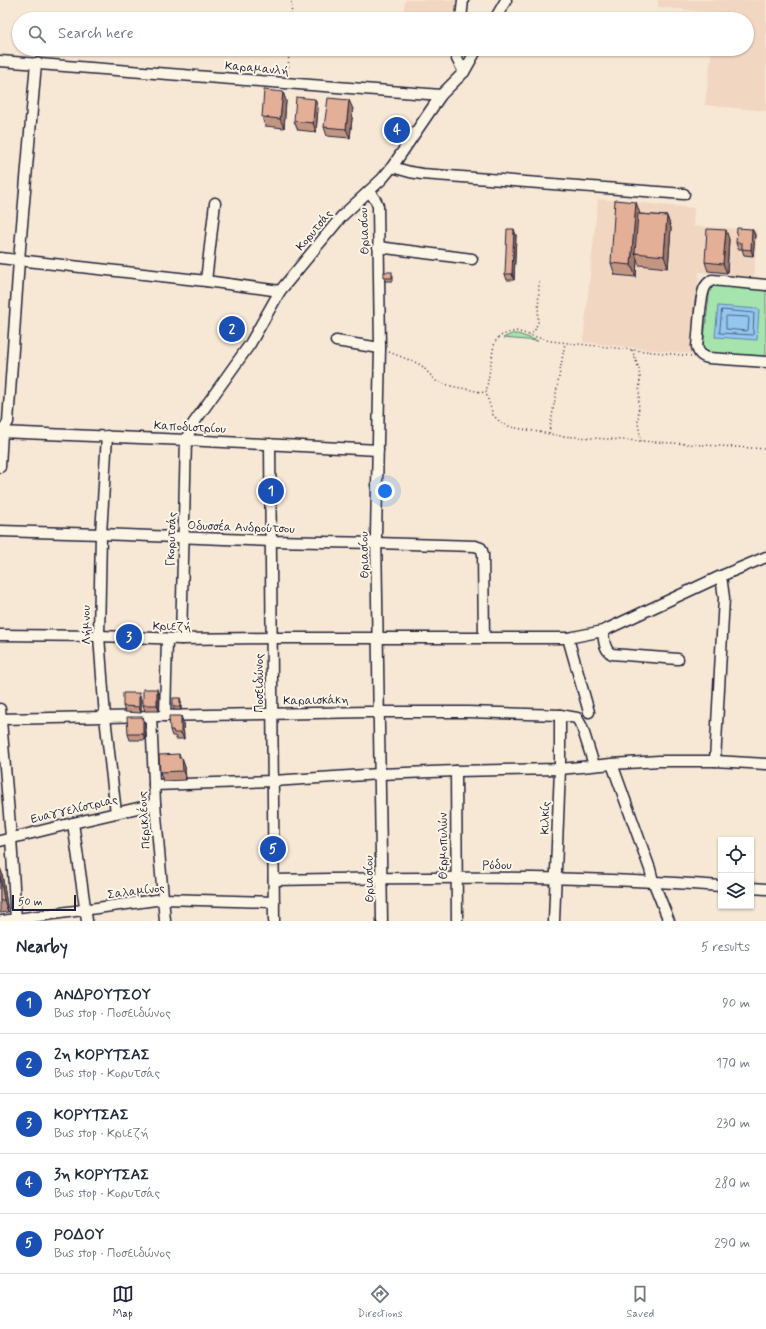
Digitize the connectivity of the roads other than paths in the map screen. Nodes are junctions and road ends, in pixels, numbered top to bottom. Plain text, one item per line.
1 (463, 0) edge
2 (506, 0) edge
3 (462, 12) edge
4 (499, 12) edge
5 (457, 56) edge
6 (473, 56) edge
7 (0, 60) edge
8 (36, 63) junction
9 (464, 72) junction
10 (441, 95) junction
11 (392, 167) junction
12 (369, 191) junction
13 (684, 194) dead end
14 (215, 203) dead end
15 (378, 247) junction
16 (0, 258) edge
17 (472, 259) dead end
18 (20, 260) junction
19 (206, 281) junction
20 (766, 285) edge
21 (280, 291) junction
22 (336, 342) dead end
23 (380, 348) junction
24 (766, 362) edge
25 (1, 432) edge
26 (107, 436) junction
27 (186, 440) junction
28 (270, 444) junction
29 (378, 450) junction
30 (0, 467) edge
31 (0, 531) edge
32 (100, 534) junction
33 (185, 538) junction
34 (271, 541) junction
35 (376, 543) junction
36 (766, 557) edge
37 (721, 576) junction
38 (603, 631) junction
39 (0, 635) edge
40 (98, 636) junction
41 (272, 638) junction
42 (378, 638) junction
43 (484, 638) junction
44 (568, 638) junction
45 (167, 639) junction
46 (181, 639) junction
47 (678, 659) dead end
48 (379, 712) junction
49 (589, 712) dead end
50 (272, 714) junction
51 (560, 715) junction
52 (0, 716) edge
53 (151, 716) junction
54 (165, 716) junction
55 (105, 717) junction
56 (715, 761) junction
57 (612, 764) junction
58 (766, 764) edge
59 (594, 765) junction
60 (560, 769) junction
61 (456, 771) junction
62 (380, 774) junction
63 (273, 782) junction
64 (154, 785) junction
65 (155, 804) junction
66 (116, 813) junction
67 (73, 823) junction
68 (11, 837) junction
69 (0, 841) edge
70 (382, 878) junction
71 (457, 878) junction
72 (556, 878) junction
73 (274, 880) junction
74 (653, 881) junction
75 (718, 886) edge
76 (754, 888) edge
77 (766, 889) edge
78 (163, 899) junction
79 (274, 902) junction
80 (85, 910) junction
81 (16, 920) edge
82 (2, 921) edge
83 (87, 921) edge
84 (164, 921) edge
85 (274, 921) edge
86 (382, 921) edge
87 (457, 921) edge
88 (554, 921) edge
89 (669, 921) edge

1 - 3 street
2 - 4 street
5 - 9 street
6 - 9 street, Κορυτσάς
7 - 8 street, Καραμανλή
8 - 10 street, Καραμανλή
8 - 18 street
9 - 10 street, Κορυτσάς
10 - 11 street, Κορυτσάς
11 - 12 street, Κορυτσάς
11 - 13 street
12 - 15 street, Θριασίου
12 - 21 street, Κορυτσάς
14 - 19 street
15 - 17 street
15 - 23 street, Θριασίου
16 - 18 street
18 - 19 street
18 - 25 street
19 - 21 street
20 - 24 street
21 - 27 street, Κορυτσάς
22 - 23 street
23 - 29 street, Θριασίου
25 - 26 street, Καποδιστρίου
25 - 30 street
26 - 27 street, Καποδιστρίου
26 - 32 street, Λήμνου
27 - 28 street, Καποδιστρίου
27 - 33 street, Γκορυτσάς
28 - 29 street, Καποδιστρίου
28 - 34 street, Ποσειδώνος
29 - 35 street, Θριασίου
31 - 32 street, Οδυσσέα Ανδρούτσου
32 - 33 street, Οδυσσέα Ανδρούτσου
32 - 40 street, Λήμνου
33 - 34 street, Οδυσσέα Ανδρούτσου
33 - 46 street, Γκορυτσάς
34 - 35 street, Οδυσσέα Ανδρούτσου
34 - 41 street, Ποσειδώνος
35 - 42 street, Θριασίου
35 - 43 street, Οδυσσέα Ανδρούτσου
36 - 37 street, Κριεζή
37 - 38 street, Κριεζή
37 - 56 street
38 - 44 street, Κριεζή
38 - 47 street
39 - 40 street, Κριεζή
40 - 45 street, Κριεζή
40 - 55 street, Λήμνου
41 - 42 street, Κριεζή
41 - 46 street, Κριεζή
41 - 50 street, Ποσειδώνος
42 - 43 street, Κριεζή
42 - 48 street, Θριασίου
43 - 44 street, Κριεζή
44 - 49 street
45 - 46 street, Κριεζή
45 - 54 street
48 - 50 street, Καραισκάκη
48 - 51 street, Καραισκάκη
48 - 62 street, Θριασίου
50 - 54 street, Καραισκάκη
50 - 63 street, Ποσειδώνος
51 - 59 street, Καραισκάκη
51 - 60 street, Κιλκίς
52 - 55 street, Καραισκάκη
52 - 68 street
53 - 54 street, Καραισκάκη
53 - 55 street, Καραισκάκη
53 - 64 street, Περικλέους
55 - 66 street, Λήμνου
56 - 57 street
56 - 58 street
57 - 59 street
57 - 74 street
59 - 60 street
60 - 61 street
60 - 72 street, Κιλκίς
61 - 62 street
61 - 71 street, Θερμοπυλών
62 - 63 street
62 - 70 street, Θριασίου
63 - 64 street
63 - 73 street, Ποσειδώνος
64 - 65 street, Περικλέους
65 - 66 street, Ευαγγελίστριας
65 - 78 street, Περικλέους
66 - 67 street, Ευαγγελίστριας
67 - 68 street, Ευαγγελίστριας
67 - 80 street
68 - 69 street, Ευαγγελίστριας
68 - 81 street
70 - 71 street, Ρόδου
70 - 73 street, Ρόδου
70 - 86 street, Θριασίου
71 - 72 street, Ρόδου
71 - 87 street, Θερμοπυλών
72 - 74 street, Ρόδου
72 - 88 street, Κιλκίς
73 - 79 street, Ποσειδώνος
74 - 75 street, Ρόδου
74 - 89 street
76 - 77 street
78 - 79 street, Σαλαμίνος
78 - 80 street, Σαλαμίνος
78 - 84 street, Περικλέους
79 - 85 street, Ποσειδώνος
80 - 81 street, Σαλαμίνος
80 - 83 street
81 - 82 street, Σαλαμίνος

